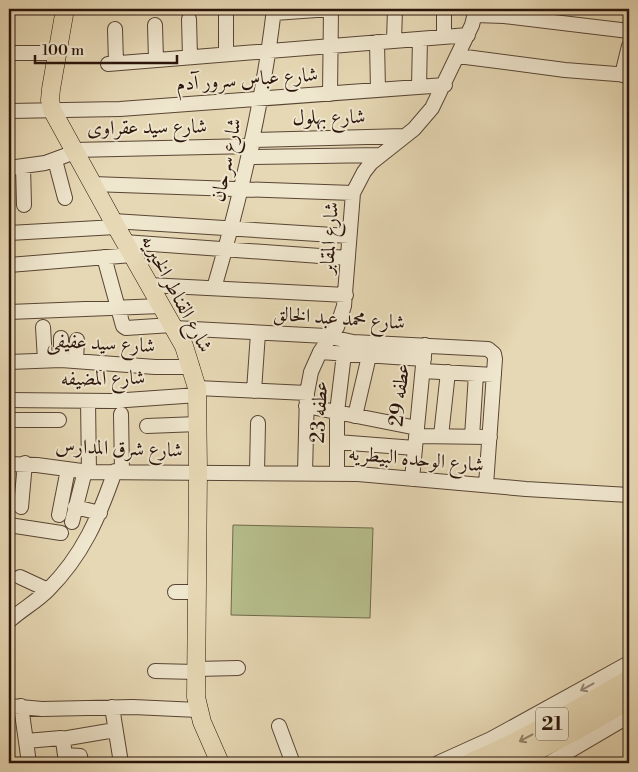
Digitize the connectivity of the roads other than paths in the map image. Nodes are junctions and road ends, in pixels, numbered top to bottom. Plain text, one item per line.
1 (65, 9) edge
2 (331, 9) edge
3 (395, 9) edge
4 (444, 9) edge
5 (274, 11) edge
6 (483, 12) edge
7 (226, 16) dead end
8 (189, 19) dead end
9 (155, 25) dead end
10 (115, 29) dead end
11 (629, 31) edge
12 (468, 35) junction
13 (444, 37) junction
14 (420, 39) junction
15 (394, 40) junction
16 (377, 42) junction
17 (331, 46) junction
18 (629, 46) edge
19 (268, 51) junction
20 (9, 53) edge
21 (57, 53) junction
22 (226, 54) junction
23 (458, 56) junction
24 (190, 57) junction
25 (156, 60) junction
26 (626, 75) edge
27 (444, 85) junction
28 (419, 87) junction
29 (378, 90) junction
30 (330, 94) junction
31 (260, 99) junction
32 (52, 110) junction
33 (9, 112) edge
34 (406, 136) junction
35 (251, 148) junction
36 (74, 151) junction
37 (381, 155) junction
38 (55, 160) junction
39 (16, 167) edge
40 (92, 184) junction
41 (242, 189) junction
42 (353, 193) junction
43 (66, 198) dead end
44 (24, 205) dead end
45 (232, 228) junction
46 (9, 233) edge
47 (121, 236) junction
48 (349, 236) junction
49 (226, 249) junction
50 (104, 257) junction
51 (348, 258) junction
52 (9, 265) edge
53 (149, 285) junction
54 (214, 288) junction
55 (346, 295) junction
56 (161, 306) junction
57 (117, 308) junction
58 (9, 312) edge
59 (43, 327) dead end
60 (173, 327) junction
61 (258, 333) junction
62 (331, 337) junction
63 (61, 338) dead end
64 (77, 340) dead end
65 (320, 352) junction
66 (344, 354) junction
67 (370, 356) junction
68 (424, 358) junction
69 (45, 360) junction
70 (61, 360) junction
71 (76, 361) junction
72 (9, 362) edge
73 (192, 367) junction
74 (448, 372) junction
75 (476, 374) junction
76 (494, 375) junction
77 (254, 391) junction
78 (197, 392) junction
79 (9, 400) edge
80 (306, 400) junction
81 (88, 401) junction
82 (337, 412) junction
83 (121, 414) dead end
84 (355, 416) junction
85 (9, 420) edge
86 (59, 420) dead end
87 (258, 423) dead end
88 (198, 424) junction
89 (148, 426) dead end
90 (441, 436) junction
91 (472, 436) junction
92 (490, 437) junction
93 (416, 438) junction
94 (337, 442) junction
95 (25, 463) junction
96 (9, 464) edge
97 (68, 469) junction
98 (119, 471) junction
99 (87, 472) junction
100 (198, 472) junction
101 (257, 472) junction
102 (305, 473) junction
103 (337, 473) junction
104 (412, 479) junction
105 (486, 485) junction
106 (629, 495) edge
107 (21, 507) dead end
108 (75, 507) junction
109 (100, 513) junction
110 (59, 516) dead end
111 (72, 522) dead end
112 (9, 525) edge
113 (61, 532) dead end
114 (20, 576) dead end
115 (48, 590) junction
116 (175, 592) dead end
117 (197, 592) junction
118 (10, 617) edge
119 (629, 663) edge
120 (238, 668) dead end
121 (196, 670) junction
122 (155, 671) dead end
123 (629, 680) edge
124 (629, 699) edge
125 (15, 706) edge
126 (112, 707) junction
127 (198, 710) junction
128 (629, 716) edge
129 (279, 726) dead end
130 (114, 730) junction
131 (62, 739) junction
132 (26, 741) junction
133 (294, 761) edge
134 (29, 763) edge
135 (81, 763) edge
136 (121, 763) edge
137 (220, 763) edge
138 (438, 763) edge
139 (471, 763) edge
140 (511, 763) edge
141 (548, 763) edge

1 - 21 main road, شارع القناطر الخيريه
2 - 5 street
2 - 17 street
3 - 15 street
4 - 13 street
5 - 19 street, شارع سرحان
6 - 11 street
6 - 12 street, شارع المقابر
7 - 22 street
8 - 24 street
9 - 25 street
10 - 25 street
12 - 13 street
12 - 23 street, شارع المقابر
13 - 14 street
14 - 15 street
14 - 28 street
15 - 16 street
16 - 17 street
16 - 29 street
17 - 19 street
17 - 30 street
18 - 26 street
19 - 22 street
19 - 31 street, شارع سرحان
20 - 21 street
21 - 32 main road, شارع القناطر الخيريه
22 - 24 street
23 - 26 street
23 - 27 street, شارع المقابر
24 - 25 street
27 - 28 street, شارع عباس سرور آدم
27 - 34 street, شارع المقابر
28 - 29 street, شارع عباس سرور آدم
29 - 30 street, شارع عباس سرور آدم
30 - 31 street, شارع عباس سرور آدم
31 - 32 street, شارع عباس سرور آدم
31 - 35 street, شارع سرحان
32 - 33 street, شارع عباس سرور آدم
32 - 36 main road, شارع القناطر الخيريه
34 - 35 street, شارع بهلول
34 - 37 street, شارع المقابر
35 - 36 street, شارع سيد عقراوى
35 - 37 street
35 - 41 street, شارع سرحان
36 - 38 street
36 - 40 main road, شارع القناطر الخيريه
37 - 42 street, شارع المقابر
38 - 39 street
38 - 43 street
39 - 44 street
40 - 41 street
40 - 47 main road, شارع القناطر الخيريه
41 - 42 street
41 - 45 street, شارع سرحان
42 - 48 street, شارع المقابر
45 - 47 street
45 - 48 street
45 - 49 street, شارع سرحان
46 - 47 street
47 - 49 street
47 - 50 street
47 - 53 main road, شارع القناطر الخيريه
48 - 51 street, شارع المقابر
49 - 51 street
49 - 54 street, شارع سرحان
50 - 52 street
50 - 57 street
51 - 55 street, شارع المقابر
53 - 54 street
53 - 56 main road, شارع القناطر الخيريه
54 - 55 street
55 - 62 street, شارع المقابر
56 - 57 street
56 - 60 main road, شارع القناطر الخيريه
57 - 58 street
57 - 60 street, شارع محمد عبد الخالق
59 - 69 street
60 - 61 street, شارع محمد عبد الخالق
60 - 73 main road, شارع القناطر الخيريه
61 - 62 street, شارع محمد عبد الخالق
61 - 77 street
62 - 65 street, شارع المقابر
62 - 68 street, شارع محمد عبد الخالق
63 - 70 street
64 - 71 street
65 - 66 street
65 - 80 street, شارع المقابر
66 - 67 street
66 - 82 street, عطفه 23
67 - 68 street
67 - 84 street
68 - 74 street
68 - 76 street, شارع محمد عبد الخالق
68 - 93 street, عطفه 29
69 - 70 street, شارع سيد عفيفى
69 - 72 street, شارع سيد عفيفى
70 - 71 street, شارع سيد عفيفى
71 - 73 street, شارع سيد عفيفى
73 - 78 main road, شارع القناطر الخيريه
74 - 75 street
74 - 90 street
75 - 76 street
75 - 91 street
76 - 92 street
77 - 78 street, شارع المضيفه
77 - 80 street, شارع المضيفه
78 - 81 street, شارع المضيفه
78 - 88 main road, شارع القناطر الخيريه
79 - 81 street, شارع المضيفه
80 - 82 street, شارع المضيفه
80 - 102 street, شارع المقابر
81 - 99 street
82 - 84 street, شارع المضيفه
82 - 94 street, عطفه 23
83 - 98 street
84 - 93 street, شارع المضيفه
85 - 86 street
87 - 101 street
88 - 89 street
88 - 100 main road, شارع القناطر الخيريه
90 - 91 street
90 - 93 street
91 - 92 street
92 - 105 street
93 - 94 street
93 - 104 street, عطفه 29
94 - 103 street, عطفه 23
95 - 96 street, شارع شرق المدارس
95 - 97 street, شارع شرق المدارس
95 - 107 street
97 - 99 street, شارع شرق المدارس
97 - 110 street
98 - 99 street, شارع شرق المدارس
98 - 100 street, شارع شرق المدارس
98 - 109 street
99 - 108 street
100 - 101 street, شارع الوحده البيطريه
100 - 117 main road, شارع القناطر الخيريه
101 - 102 street, شارع الوحده البيطريه
102 - 103 street, شارع الوحده البيطريه
103 - 104 street, شارع الوحده البيطريه
104 - 105 street, شارع الوحده البيطريه
105 - 106 street, شارع الوحده البيطريه
108 - 109 street
108 - 111 street
109 - 115 street
112 - 113 street
114 - 115 street
115 - 118 street
116 - 117 street
117 - 121 main road, شارع القناطر الخيريه
119 -> 138 street
120 - 121 street
121 - 122 street
121 - 127 main road, شارع القناطر الخيريه
123 -> 139 highway, 21
124 - 140 highway, 21
125 - 126 street
125 - 132 street
126 - 127 street
126 - 130 street
127 - 137 main road, شارع القناطر الخيريه
128 - 141 street
129 - 133 street
130 - 131 street
130 - 136 street
131 - 132 street
131 - 135 street
132 - 134 street

